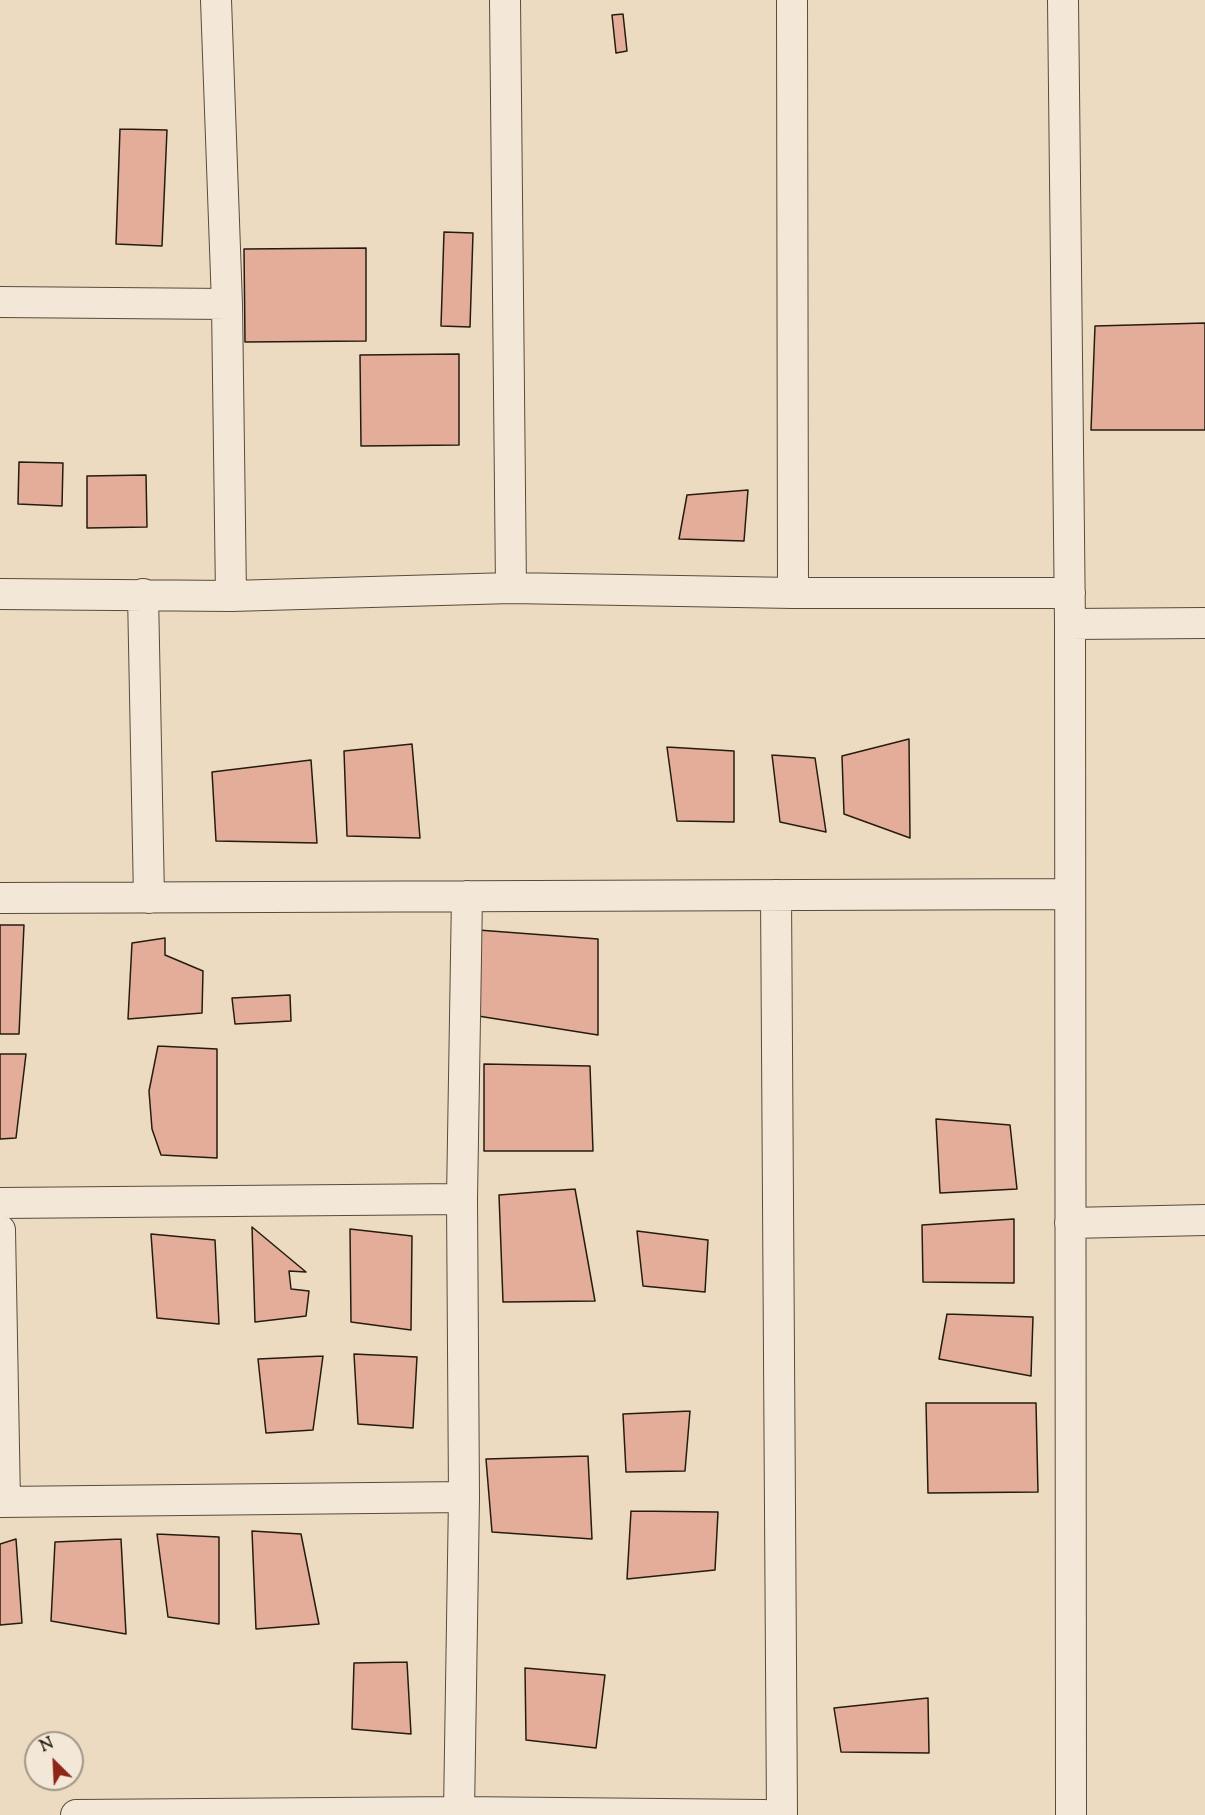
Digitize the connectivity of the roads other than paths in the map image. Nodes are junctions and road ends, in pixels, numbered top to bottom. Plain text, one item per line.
1 (216, 0) edge
2 (505, 0) edge
3 (792, 0) edge
4 (1063, 0) edge
5 (0, 302) edge
6 (227, 304) junction
7 (511, 588) junction
8 (793, 593) junction
9 (1070, 593) junction
10 (0, 594) edge
11 (142, 594) junction
12 (231, 596) junction
13 (1205, 623) edge
14 (1070, 624) junction
15 (1070, 894) junction
16 (776, 895) junction
17 (467, 896) junction
18 (0, 898) edge
19 (149, 898) junction
20 (462, 1199) junction
21 (0, 1203) edge
22 (1205, 1220) edge
23 (1070, 1223) junction
24 (0, 1230) edge
25 (464, 1497) junction
26 (3, 1502) edge
27 (459, 1812) junction
28 (76, 1815) edge
29 (764, 1815) edge
30 (782, 1815) edge
31 (1071, 1815) edge

1 - 6 street
2 - 7 street
3 - 8 street
4 - 9 street
5 - 6 street
6 - 12 street
7 - 8 street
7 - 12 street
8 - 9 street
9 - 14 street
10 - 11 street
11 - 12 street
11 - 19 street
13 - 14 street
14 - 15 street
15 - 16 street
15 - 23 street
16 - 17 street
16 - 30 street
17 - 19 street
17 - 20 street
18 - 19 street
20 - 21 street
20 - 25 street
22 - 23 street
23 - 31 street
24 - 26 street
25 - 26 street
25 - 27 street
27 - 28 street
27 - 29 street

